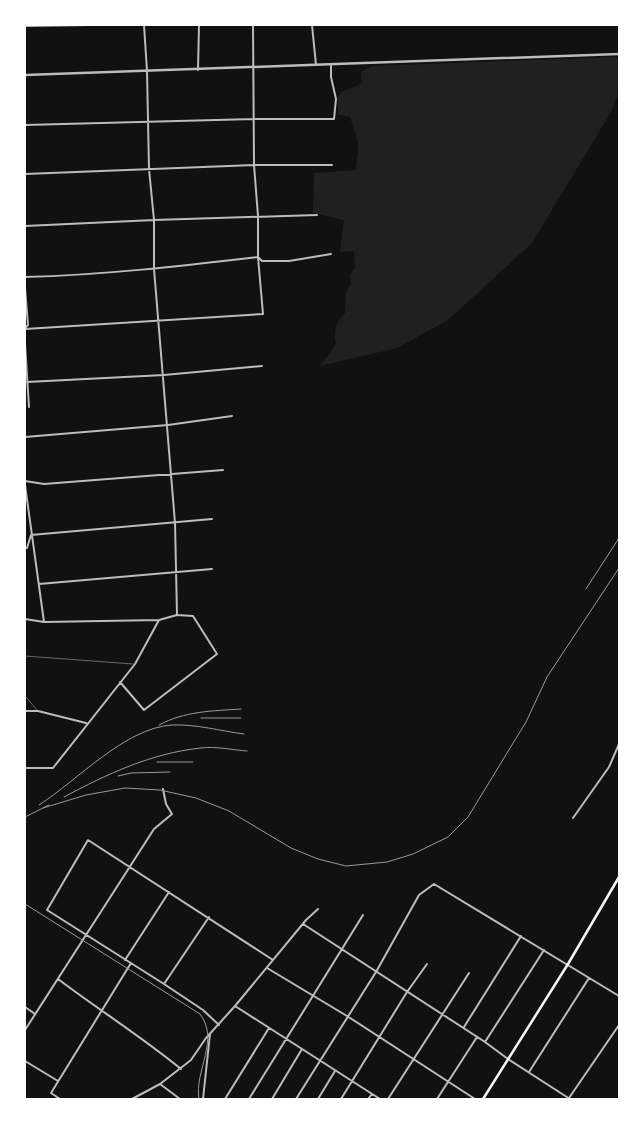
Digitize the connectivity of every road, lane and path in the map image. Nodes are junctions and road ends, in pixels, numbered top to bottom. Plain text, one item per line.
1 (92, 25) edge
2 (144, 25) edge
3 (199, 25) edge
4 (253, 25) edge
5 (312, 25) edge
6 (25, 26) edge
7 (619, 54) edge
8 (316, 65) junction
9 (331, 66) junction
10 (254, 68) junction
11 (198, 70) junction
12 (147, 71) junction
13 (25, 75) edge
14 (254, 119) junction
15 (148, 122) junction
16 (25, 125) edge
17 (254, 165) junction
18 (332, 165) dead end
19 (149, 169) junction
20 (25, 174) edge
21 (258, 216) junction
22 (317, 216) dead end
23 (154, 220) junction
24 (25, 226) edge
25 (331, 254) dead end
26 (258, 257) junction
27 (154, 269) junction
28 (25, 277) edge
29 (25, 288) edge
30 (158, 320) junction
31 (25, 328) edge
32 (25, 344) edge
33 (262, 366) dead end
34 (164, 374) junction
35 (27, 382) junction
36 (29, 407) dead end
37 (232, 416) dead end
38 (168, 425) junction
39 (25, 437) edge
40 (223, 470) dead end
41 (172, 474) junction
42 (25, 481) edge
43 (25, 485) edge
44 (212, 519) dead end
45 (175, 523) junction
46 (31, 535) junction
47 (25, 548) edge
48 (212, 569) dead end
49 (177, 573) junction
50 (39, 584) junction
51 (177, 615) junction
52 (25, 619) edge
53 (159, 620) junction
54 (44, 622) junction
55 (25, 656) edge
56 (134, 664) junction
57 (120, 682) junction
58 (25, 696) edge
59 (25, 711) edge
60 (38, 711) junction
61 (87, 723) junction
62 (619, 744) edge
63 (25, 768) edge
64 (163, 789) dead end
65 (573, 818) dead end
66 (130, 866) junction
67 (619, 877) edge
68 (169, 892) junction
69 (318, 909) dead end
70 (363, 914) dead end
71 (209, 917) junction
72 (303, 924) junction
73 (85, 935) junction
74 (521, 936) junction
75 (341, 949) junction
76 (544, 950) junction
77 (126, 960) junction
78 (273, 960) junction
79 (131, 963) junction
80 (427, 964) dead end
81 (568, 964) junction
82 (267, 968) junction
83 (376, 972) junction
84 (470, 973) dead end
85 (58, 978) junction
86 (589, 978) junction
87 (164, 984) junction
88 (408, 992) junction
89 (312, 995) junction
90 (619, 996) edge
91 (235, 1006) junction
92 (25, 1007) edge
93 (101, 1012) junction
94 (35, 1014) junction
95 (443, 1015) junction
96 (348, 1016) junction
97 (219, 1024) junction
98 (619, 1025) edge
99 (269, 1028) junction
100 (463, 1028) junction
101 (25, 1030) edge
102 (210, 1034) junction
103 (380, 1037) junction
104 (476, 1037) junction
105 (286, 1038) junction
106 (485, 1042) junction
107 (302, 1049) junction
108 (508, 1059) junction
109 (319, 1060) junction
110 (414, 1060) junction
111 (25, 1061) edge
112 (181, 1069) junction
113 (335, 1070) junction
114 (528, 1072) junction
115 (58, 1081) junction
116 (352, 1081) junction
117 (448, 1082) junction
118 (160, 1084) junction
119 (372, 1094) junction
120 (60, 1099) edge
121 (132, 1099) edge
122 (180, 1099) edge
123 (203, 1099) edge
124 (225, 1099) edge
125 (249, 1099) edge
126 (272, 1099) edge
127 (296, 1099) edge
128 (318, 1099) edge
129 (341, 1099) edge
130 (368, 1099) edge
131 (380, 1099) edge
132 (388, 1099) edge
133 (437, 1099) edge
134 (475, 1099) edge
135 (483, 1099) edge
136 (569, 1099) edge

1 - 6 street
2 - 12 street
3 - 11 street
4 - 10 street
5 - 8 street
7 - 9 street
8 - 9 street
8 - 10 street
9 - 14 street
10 - 11 street
10 - 14 street
11 - 12 street
12 - 13 street
12 - 15 street
14 - 15 street
14 - 17 street
15 - 16 street
15 - 19 street
17 - 18 street
17 - 19 street
17 - 21 street
19 - 20 street
19 - 23 street
21 - 22 street
21 - 23 street
21 - 26 street
23 - 24 street
23 - 27 street
25 - 26 street
26 - 27 street
26 - 30 street
27 - 28 street
27 - 30 street
29 - 31 street
30 - 31 street
30 - 34 street
32 - 35 street
33 - 34 street
34 - 35 street
34 - 38 street
35 - 36 street
37 - 38 street
38 - 39 street
38 - 41 street
40 - 41 street
41 - 42 street
41 - 45 street
43 - 46 street
44 - 45 street
45 - 46 street
45 - 49 street
46 - 47 street
46 - 50 street
48 - 49 street
49 - 50 street
49 - 51 street
50 - 54 street
51 - 53 street
51 - 57 street
52 - 54 street
53 - 54 street
53 - 56 street
55 - 56 lane
56 - 57 street
57 - 61 street
58 - 60 lane
59 - 60 street
60 - 61 street
61 - 63 street
62 - 65 street
64 - 66 street
66 - 68 street
66 - 73 street
66 - 73 street
67 - 81 main road
68 - 71 street
68 - 77 street
69 - 72 street
70 - 75 street
71 - 78 street
71 - 87 street
72 - 75 street
72 - 78 street
73 - 77 street
73 - 85 street
74 - 76 street
74 - 83 street
74 - 100 street
75 - 83 street
75 - 89 street
76 - 81 street
76 - 106 street
77 - 79 street
78 - 82 street
79 - 87 street
79 - 93 street
80 - 88 street
81 - 86 street
81 - 108 main road
82 - 89 street
82 - 91 street
83 - 88 street
83 - 96 street
84 - 95 street
85 - 93 street
85 - 94 street
86 - 90 street
86 - 114 street
87 - 97 street
88 - 95 street
88 - 103 street
89 - 96 street
89 - 105 street
91 - 97 street
91 - 99 street
92 - 94 street
93 - 112 street
93 - 115 street
94 - 101 street
95 - 100 street
95 - 110 street
96 - 103 street
96 - 109 street
97 - 102 street
98 - 136 street
99 - 105 street
99 - 124 street
100 - 104 street
102 - 112 street
102 - 123 street
103 - 110 street
103 - 116 street
104 - 106 street
104 - 117 street
105 - 107 street
105 - 125 street
106 - 108 street
107 - 109 street
107 - 126 street
108 - 114 street
108 - 135 main road
109 - 113 street
109 - 127 street
110 - 117 street
110 - 132 street
111 - 115 street
112 - 118 street
113 - 116 street
113 - 128 street
114 - 136 street
115 - 120 street
116 - 119 street
116 - 129 street
117 - 133 street
117 - 134 street
118 - 121 street
118 - 122 street
119 - 130 street
119 - 131 street

